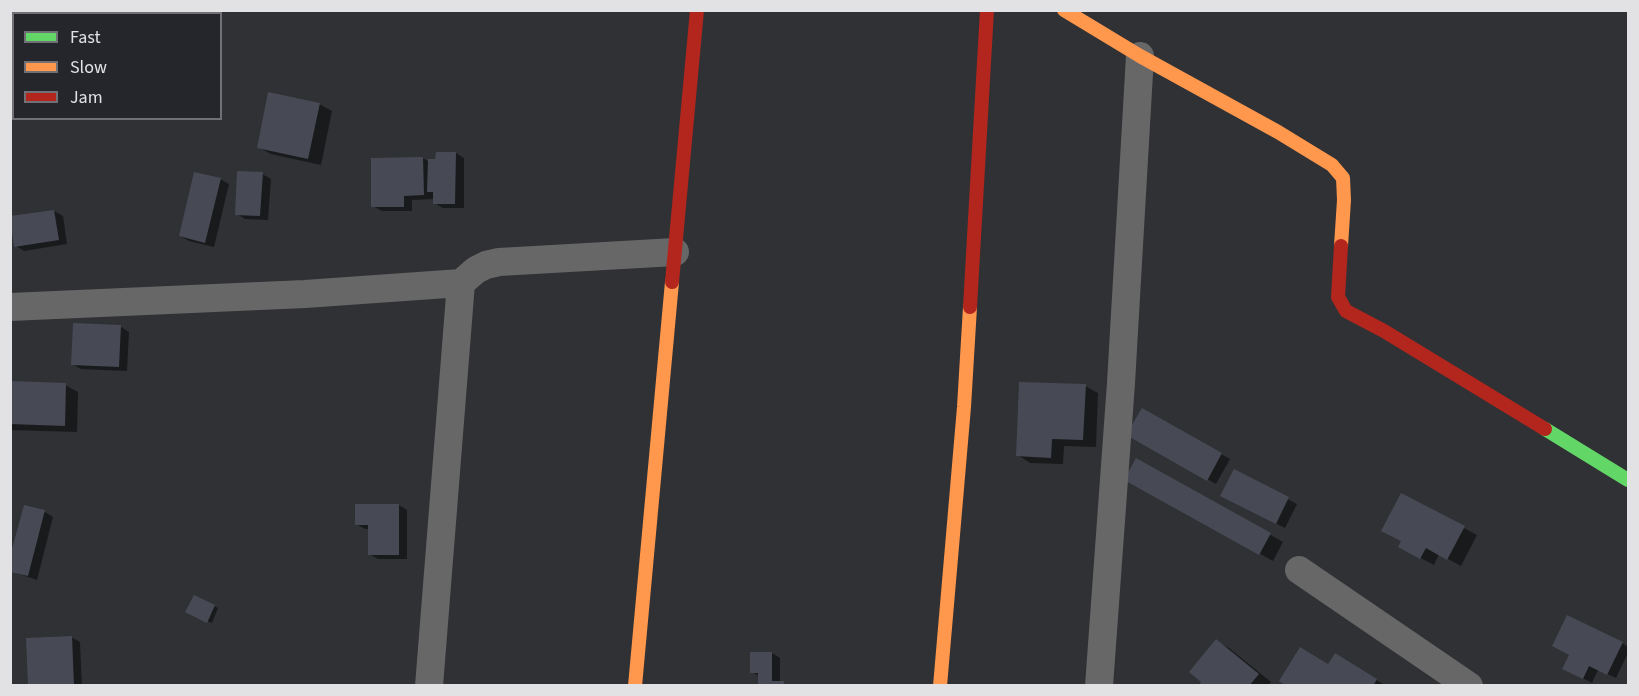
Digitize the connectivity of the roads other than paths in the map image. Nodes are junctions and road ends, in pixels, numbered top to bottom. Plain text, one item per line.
1 (697, 10) edge
2 (987, 10) edge
3 (1064, 10) edge
4 (1140, 56) junction
5 (675, 252) junction
6 (462, 283) junction
7 (10, 307) edge
8 (1629, 480) edge
9 (1299, 570) dead end
10 (637, 685) edge
11 (429, 686) edge
12 (940, 686) edge
13 (1099, 686) edge
14 (1469, 686) edge

1 - 5 street
2 - 12 street
3 - 4 street
4 - 8 street
4 - 13 street
5 - 6 street
5 - 10 street
6 - 7 street
6 - 11 street
9 - 14 street

